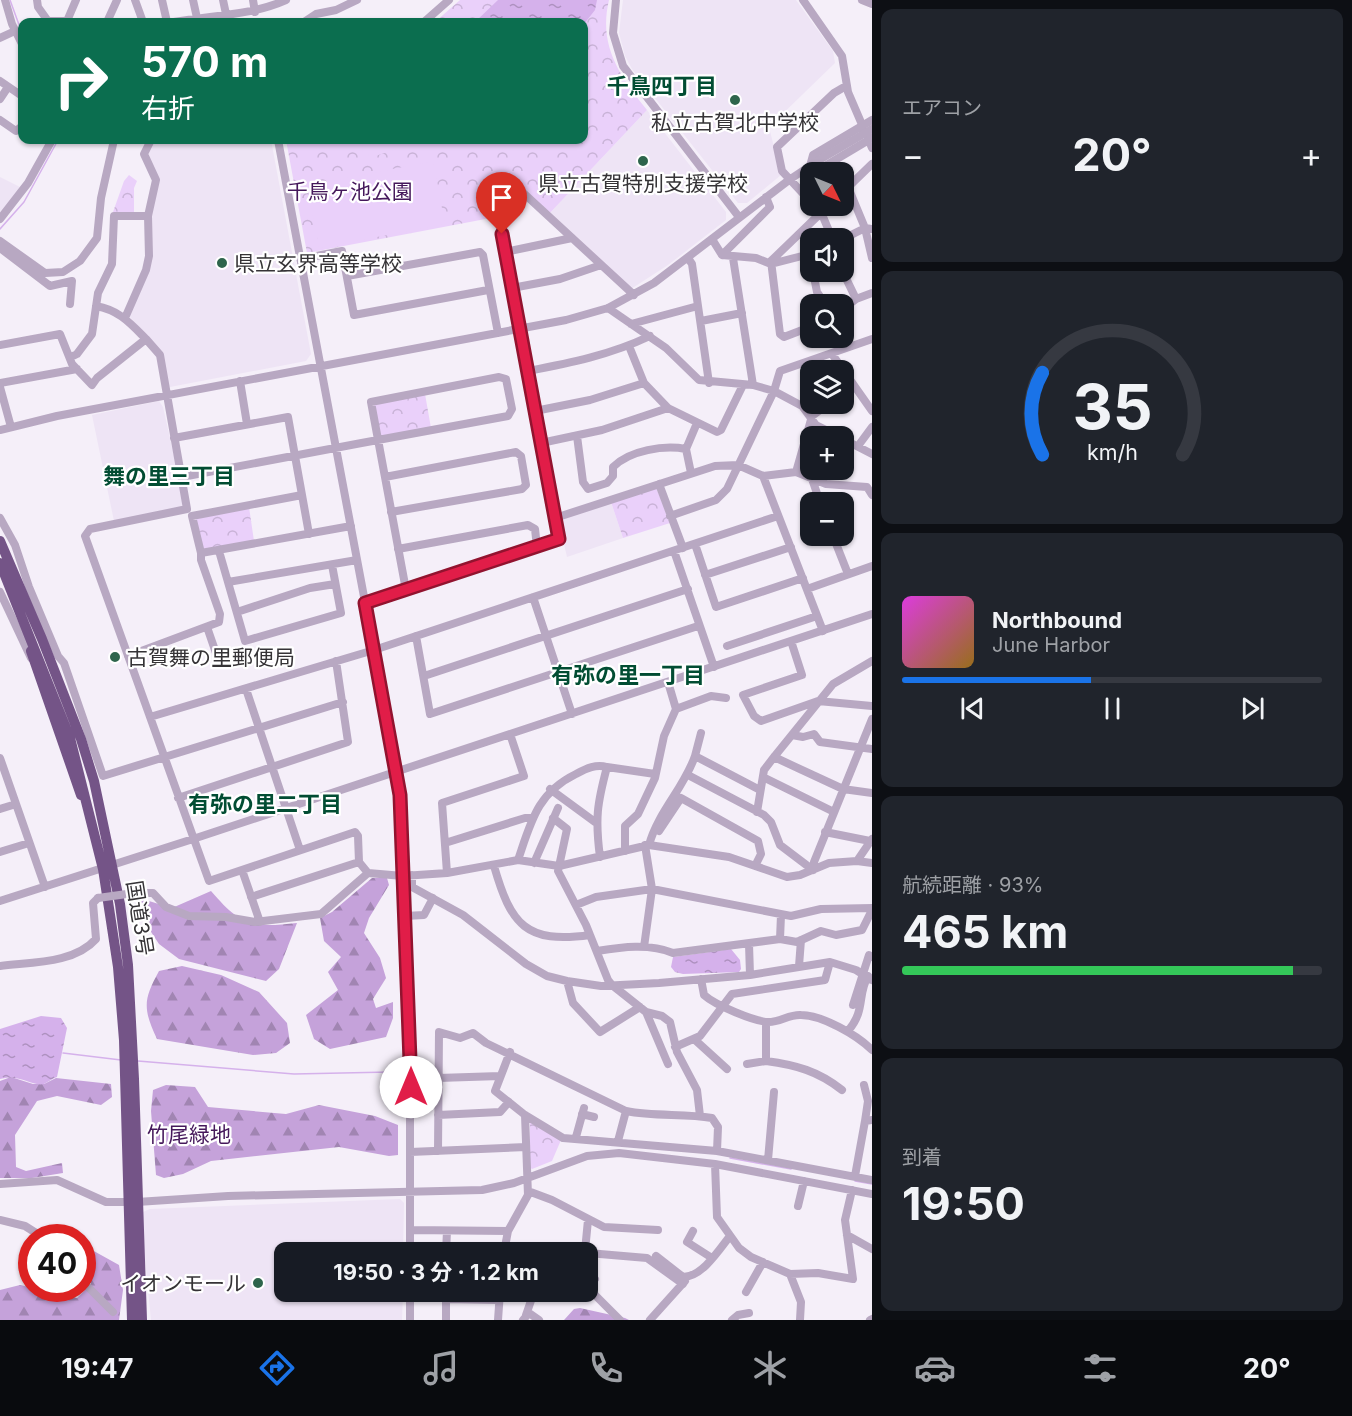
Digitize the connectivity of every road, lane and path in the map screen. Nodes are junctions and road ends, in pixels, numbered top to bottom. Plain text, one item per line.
1 (5, 0) edge
2 (37, 0) edge
3 (76, 0) edge
4 (117, 0) edge
5 (127, 0) edge
6 (135, 0) edge
7 (162, 0) edge
8 (193, 0) edge
9 (223, 0) edge
10 (253, 0) edge
11 (284, 0) edge
12 (357, 0) edge
13 (449, 0) edge
14 (616, 0) edge
15 (803, 0) edge
16 (862, 0) edge
17 (872, 4) edge
18 (138, 9) junction
19 (255, 12) junction
20 (226, 14) junction
21 (46, 18) edge
22 (69, 18) edge
23 (109, 18) edge
24 (141, 18) edge
25 (166, 18) edge
26 (197, 18) joint
27 (317, 18) edge
28 (429, 18) edge
29 (15, 31) junction
30 (18, 37) edge
31 (0, 38) edge
32 (0, 81) edge
33 (846, 86) junction
34 (8, 87) junction
35 (18, 93) edge
36 (0, 99) edge
37 (0, 120) edge
38 (872, 120) edge
39 (862, 125) junction
40 (18, 129) edge
41 (872, 129) edge
42 (871, 138) edge
43 (50, 144) edge
44 (113, 144) edge
45 (149, 144) edge
46 (279, 144) edge
47 (872, 148) edge
48 (811, 162) edge
49 (816, 162) edge
50 (832, 162) edge
51 (872, 164) edge
52 (800, 173) edge
53 (789, 180) junction
54 (854, 181) edge
55 (800, 191) edge
56 (766, 197) junction
57 (854, 204) edge
58 (148, 216) junction
59 (817, 216) edge
60 (739, 217) junction
61 (0, 219) edge
62 (868, 228) edge
63 (854, 234) edge
64 (572, 238) junction
65 (712, 238) junction
66 (0, 241) edge
67 (0, 248) edge
68 (505, 252) junction
69 (722, 255) junction
70 (688, 258) junction
71 (733, 258) junction
72 (800, 258) edge
73 (872, 258) edge
74 (301, 259) junction
75 (771, 264) junction
76 (601, 265) junction
77 (347, 276) junction
78 (848, 282) edge
79 (512, 288) junction
80 (488, 290) junction
81 (872, 293) edge
82 (634, 296) junction
83 (856, 300) joint
84 (70, 304) dead end
85 (96, 306) junction
86 (698, 306) junction
87 (608, 308) junction
88 (742, 313) junction
89 (125, 318) junction
90 (701, 321) junction
91 (631, 324) junction
92 (520, 329) junction
93 (800, 331) edge
94 (498, 333) junction
95 (650, 336) junction
96 (146, 339) junction
97 (872, 339) edge
98 (0, 345) edge
99 (629, 346) junction
100 (832, 354) junction
101 (70, 357) junction
102 (836, 360) edge
103 (321, 366) junction
104 (77, 369) junction
105 (528, 371) junction
106 (240, 381) junction
107 (644, 383) junction
108 (709, 383) junction
109 (0, 385) edge
110 (742, 385) junction
111 (753, 386) junction
112 (854, 386) edge
113 (774, 391) junction
114 (166, 395) junction
115 (668, 408) junction
116 (535, 411) junction
117 (872, 411) edge
118 (815, 414) edge
119 (812, 416) junction
120 (697, 423) junction
121 (247, 424) junction
122 (818, 426) edge
123 (11, 427) junction
124 (872, 427) edge
125 (0, 430) edge
126 (577, 436) junction
127 (174, 438) junction
128 (378, 440) junction
129 (541, 443) junction
130 (854, 444) edge
131 (858, 446) junction
132 (336, 448) junction
133 (686, 449) junction
134 (872, 454) edge
135 (295, 456) junction
136 (738, 465) junction
137 (796, 472) junction
138 (691, 473) junction
139 (800, 474) edge
140 (763, 476) junction
141 (183, 477) junction
142 (385, 477) junction
143 (817, 480) edge
144 (660, 484) junction
145 (871, 494) edge
146 (302, 495) junction
147 (391, 512) junction
148 (670, 516) junction
149 (778, 516) junction
150 (0, 518) edge
151 (555, 518) junction
152 (351, 526) junction
153 (309, 534) junction
154 (0, 541) edge
155 (695, 544) junction
156 (837, 546) edge
157 (537, 547) junction
158 (790, 547) junction
159 (682, 548) junction
160 (398, 549) junction
161 (219, 551) junction
162 (674, 551) junction
163 (201, 554) junction
164 (357, 560) junction
165 (0, 563) edge
166 (332, 565) junction
167 (872, 566) edge
168 (848, 574) junction
169 (705, 575) junction
170 (803, 579) junction
171 (228, 582) junction
172 (336, 584) junction
173 (688, 589) junction
174 (807, 589) junction
175 (406, 590) junction
176 (0, 592) edge
177 (533, 597) junction
178 (365, 603) junction
179 (237, 612) junction
180 (872, 614) edge
181 (817, 616) junction
182 (698, 626) junction
183 (207, 627) junction
184 (28, 629) junction
185 (823, 631) junction
186 (416, 636) junction
187 (546, 636) junction
188 (756, 636) junction
189 (791, 641) junction
190 (727, 646) dead end
191 (374, 650) junction
192 (761, 651) junction
193 (58, 656) junction
194 (128, 656) junction
195 (217, 656) dead end
196 (336, 661) junction
197 (872, 661) edge
198 (33, 662) junction
199 (714, 667) junction
200 (558, 673) junction
201 (424, 676) junction
202 (60, 681) junction
203 (668, 682) junction
204 (246, 689) junction
205 (726, 698) dead end
206 (818, 701) junction
207 (343, 702) junction
208 (872, 706) edge
209 (676, 710) junction
210 (572, 714) junction
211 (150, 717) junction
212 (872, 719) edge
213 (258, 728) junction
214 (701, 733) dead end
215 (510, 734) junction
216 (792, 735) junction
217 (861, 747) junction
218 (872, 749) edge
219 (164, 756) junction
220 (695, 756) junction
221 (774, 757) junction
222 (1, 763) edge
223 (272, 767) junction
224 (607, 767) junction
225 (397, 772) junction
226 (655, 774) junction
227 (688, 775) junction
228 (763, 777) junction
229 (550, 789) junction
230 (843, 789) junction
231 (760, 790) junction
232 (872, 793) edge
233 (178, 798) junction
234 (16, 804) junction
235 (90, 807) junction
236 (558, 808) dead end
237 (0, 809) edge
238 (286, 809) junction
239 (757, 812) junction
240 (834, 812) junction
241 (532, 818) junction
242 (553, 818) junction
243 (595, 822) junction
244 (825, 832) junction
245 (194, 839) junction
246 (871, 840) edge
247 (29, 843) junction
248 (445, 843) junction
249 (647, 845) junction
250 (300, 850) junction
251 (624, 851) junction
252 (0, 852) edge
253 (600, 857) junction
254 (518, 860) junction
255 (857, 861) junction
256 (358, 862) junction
257 (534, 863) junction
258 (872, 863) edge
259 (494, 866) junction
260 (559, 866) junction
261 (755, 866) junction
262 (108, 867) junction
263 (242, 870) junction
264 (813, 870) junction
265 (368, 873) junction
266 (447, 873) junction
267 (412, 875) junction
268 (403, 876) junction
269 (45, 887) junction
270 (651, 889) junction
271 (251, 897) junction
272 (433, 898) junction
273 (0, 901) edge
274 (576, 905) junction
275 (872, 911) edge
276 (781, 915) junction
277 (405, 916) junction
278 (260, 922) junction
279 (590, 935) junction
280 (780, 939) junction
281 (801, 940) junction
282 (749, 944) junction
283 (644, 947) junction
284 (597, 951) junction
285 (872, 957) edge
286 (830, 962) junction
287 (0, 966) edge
288 (799, 966) junction
289 (750, 975) junction
290 (868, 976) edge
291 (701, 979) junction
292 (567, 981) junction
293 (612, 986) junction
294 (853, 1005) dead end
295 (724, 1006) junction
296 (643, 1009) junction
297 (766, 1022) junction
298 (848, 1032) junction
299 (694, 1039) junction
300 (675, 1047) junction
301 (872, 1050) edge
302 (510, 1052) junction
303 (766, 1061) junction
304 (668, 1064) dead end
305 (747, 1064) dead end
306 (727, 1070) dead end
307 (500, 1076) junction
308 (438, 1078) junction
309 (864, 1085) dead end
310 (842, 1090) dead end
311 (774, 1092) dead end
312 (509, 1102) junction
313 (626, 1111) junction
314 (438, 1114) junction
315 (525, 1115) junction
316 (700, 1116) junction
317 (594, 1117) dead end
318 (868, 1121) edge
319 (576, 1137) junction
320 (618, 1141) junction
321 (526, 1148) junction
322 (438, 1150) junction
323 (717, 1151) junction
324 (411, 1152) junction
325 (768, 1160) junction
326 (715, 1164) junction
327 (787, 1169) junction
328 (855, 1176) junction
329 (527, 1179) junction
330 (804, 1180) junction
331 (872, 1180) edge
332 (0, 1184) edge
333 (852, 1190) junction
334 (528, 1191) junction
335 (411, 1193) junction
336 (872, 1194) edge
337 (133, 1202) junction
338 (798, 1206) dead end
339 (0, 1220) edge
340 (588, 1220) junction
341 (18, 1224) edge
342 (410, 1230) junction
343 (658, 1230) dead end
344 (447, 1231) junction
345 (508, 1231) junction
346 (693, 1231) dead end
347 (848, 1235) junction
348 (730, 1236) junction
349 (410, 1242) edge
350 (446, 1242) edge
351 (506, 1242) edge
352 (586, 1242) edge
353 (872, 1249) edge
354 (598, 1254) edge
355 (656, 1256) dead end
356 (712, 1258) junction
357 (763, 1262) junction
358 (790, 1274) junction
359 (690, 1277) junction
360 (682, 1284) junction
361 (746, 1292) dead end
362 (96, 1295) edge
363 (598, 1297) edge
364 (410, 1302) edge
365 (446, 1302) edge
366 (499, 1302) edge
367 (530, 1302) edge
368 (113, 1312) dead end
369 (749, 1314) dead end
370 (524, 1318) edge
371 (132, 1320) edge
372 (142, 1320) edge
373 (410, 1320) edge
374 (446, 1320) edge
375 (498, 1320) edge
376 (539, 1320) edge
377 (620, 1320) edge
378 (650, 1320) edge
379 (732, 1320) edge
380 (800, 1320) edge

1 - 29 street
2 - 21 street
3 - 22 street
4 - 23 street
5 - 18 street
6 - 18 street
7 - 25 street
8 - 26 street
9 - 20 street
10 - 19 street
11 - 19 street
12 - 27 street
13 - 28 street
14 - 60 street
15 - 33 street
16 - 17 street
18 - 24 street
19 - 20 street
20 - 26 street
29 - 30 street
29 - 31 street
32 - 34 street
33 - 39 street
33 - 53 street
34 - 35 street
34 - 36 street
37 - 40 street
38 - 39 street
39 - 42 street
39 - 48 street
41 - 49 street, bridge
42 - 47 street
42 - 50 street
43 - 61 street
44 - 66 street
45 - 58 street
46 - 74 street
51 - 54 street
52 - 53 street
53 - 55 street
53 - 56 street
56 - 60 street
56 - 69 street
57 - 62 street
58 - 85 street
58 - 89 street
59 - 75 street
60 - 65 street
62 - 63 street
62 - 73 street
64 - 68 street
64 - 68 street
64 - 76 street
65 - 69 street
65 - 70 street
67 - 84 street
68 - 79 street
69 - 71 street
70 - 82 street
70 - 86 street
71 - 75 street
71 - 88 street
72 - 75 street
74 - 77 street
74 - 103 street
75 - 93 street
76 - 79 street
76 - 82 street
77 - 80 street
77 - 80 street
78 - 83 street
79 - 92 street
80 - 94 street
81 - 83 street
82 - 87 street
85 - 89 street
85 - 101 street
86 - 90 street
86 - 91 street
87 - 91 street
87 - 92 street
88 - 90 street
88 - 111 street
89 - 96 street
90 - 108 street
91 - 95 street
92 - 94 street
92 - 105 street
94 - 103 street
95 - 99 street
95 - 108 street
96 - 104 street
96 - 114 street
97 - 100 street
98 - 101 street
99 - 105 street
99 - 107 street
100 - 102 street
100 - 113 street
101 - 104 street
103 - 106 street
103 - 132 street
104 - 109 street
105 - 116 street
106 - 114 street
106 - 121 street
107 - 115 street
107 - 116 street
108 - 110 street
109 - 123 street
110 - 111 street
110 - 120 street
111 - 113 street
112 - 117 street
113 - 119 street
113 - 136 street
114 - 123 street
114 - 127 street
115 - 120 street
115 - 126 street
116 - 129 street
118 - 119 street
119 - 122 street
119 - 137 street
120 - 133 street
121 - 127 street
121 - 135 street
123 - 125 street
124 - 131 street
126 - 129 street
126 - 133 street
127 - 141 street
128 - 128 street
128 - 132 street
128 - 142 street
129 - 151 street
130 - 131 street
131 - 134 street
132 - 135 street
132 - 152 street
133 - 138 street
135 - 141 street
135 - 146 street
136 - 138 street
136 - 140 street
136 - 148 street
137 - 139 street
137 - 140 street
138 - 144 street
140 - 149 street
141 - 194 street
142 - 147 street
142 - 147 street
143 - 145 street
144 - 148 street
144 - 151 street
146 - 153 street
146 - 163 street
147 - 160 street
148 - 159 street
149 - 155 street
149 - 158 street
150 - 193 street
151 - 157 street
152 - 153 street
152 - 164 street
153 - 161 street
154 - 202 highway, 国道3号
155 - 159 street
155 - 169 street
156 - 168 street
157 - 160 street
157 - 175 street
158 - 169 street
158 - 170 street
159 - 162 street
160 - 175 street
161 - 163 street
161 - 171 street
162 - 173 street
162 - 177 street
163 - 183 street
164 - 166 street
164 - 178 street
165 - 184 highway, 国道3号
166 - 171 street
166 - 172 street
167 - 168 street
168 - 174 street
169 - 170 street
170 - 174 street
171 - 179 street
172 - 179 street
172 - 179 street
173 - 182 street
173 - 187 street
174 - 181 street
175 - 178 street
176 - 198 street
177 - 186 street
177 - 187 street
178 - 191 street
180 - 185 street
181 - 185 street
181 - 188 street
182 - 199 street
182 - 200 street
183 - 194 street
183 - 195 street
184 - 198 highway
184 - 235 highway, 国道3号
185 - 189 street
186 - 191 street
186 - 201 street
187 - 200 street
187 - 201 street
188 - 190 street
188 - 192 street
189 - 192 street
189 - 206 street
191 - 196 street
191 - 225 street
192 - 199 street
193 - 202 highway
193 - 219 street
194 - 211 street
196 - 204 street
196 - 207 street
197 - 206 street
198 - 235 highway
199 - 203 street
200 - 201 street
200 - 210 street
202 - 262 highway, 国道3号
203 - 209 street
203 - 210 street
204 - 211 street
204 - 213 street
205 - 209 street
206 - 208 street
206 - 216 street
207 - 213 street
207 - 223 street
209 - 226 street
210 - 215 street
211 - 219 street
212 - 217 street
213 - 219 street
213 - 223 street
214 - 220 street
215 - 225 street
215 - 248 street
216 - 217 street
216 - 221 street
217 - 218 street
217 - 230 street
219 - 233 street
220 - 227 street
220 - 231 street
221 - 228 street
221 - 230 street
222 - 234 street
223 - 233 street
223 - 238 street
224 - 226 street
224 - 229 street
224 - 243 street
225 - 238 street
225 - 268 street
226 - 251 street
227 - 239 street
227 - 249 street
228 - 231 street
228 - 240 street
229 - 241 street
229 - 243 street
230 - 232 street
230 - 240 street
231 - 239 street
233 - 245 street
234 - 237 street
234 - 247 street
235 - 262 highway, 国道3号
236 - 242 street
238 - 245 street
238 - 250 street
239 - 264 street
240 - 244 street
241 - 248 street
241 - 254 street
242 - 257 street
242 - 260 street
243 - 253 street
244 - 246 street
244 - 264 street
245 - 262 street
245 - 263 street
246 - 255 street
247 - 252 street
247 - 269 street
248 - 266 street
249 - 251 street
249 - 261 street
249 - 261 street
249 - 270 street
250 - 256 street
250 - 263 street
251 - 253 street
253 - 260 street
254 - 257 street
254 - 259 street
255 - 258 street
255 - 264 street
256 - 265 street
256 - 271 street
257 - 260 street
259 - 266 street
259 - 279 street
260 - 274 street
261 - 264 street
262 - 269 street
262 - 337 highway, 国道3号
263 - 271 street
265 - 268 street
265 - 278 street
266 - 267 street
267 - 268 street
267 - 272 street
268 - 277 street
269 - 273 street
270 - 274 street
270 - 276 street
270 - 283 street
271 - 278 street
272 - 277 street
272 - 292 street
274 - 279 street
275 - 276 street
275 - 281 street
276 - 280 street
277 - 324 street
278 - 287 street, bridge
279 - 284 street
280 - 281 street
280 - 282 street
281 - 288 street
282 - 283 street
282 - 289 street
283 - 284 street
284 - 293 street
285 - 290 street
286 - 288 street
286 - 290 street
286 - 295 street
288 - 289 street
289 - 291 street
290 - 294 street
290 - 298 street
291 - 293 street
291 - 295 street
292 - 293 street
292 - 296 street
293 - 296 street
295 - 297 street
295 - 299 street
296 - 300 street
296 - 304 street
297 - 298 street
297 - 303 street
298 - 301 street
299 - 300 street
299 - 306 street
300 - 316 street
302 - 307 street
302 - 308 street
302 - 313 street
303 - 305 street
303 - 310 street
307 - 308 street
307 - 312 street
308 - 314 street
309 - 318 street
311 - 325 street
312 - 314 street
312 - 315 street
313 - 316 street
313 - 320 street
314 - 322 street
315 - 319 street
315 - 321 street
316 - 323 street
317 - 319 street
318 - 328 street
319 - 320 street
320 - 323 street
321 - 322 street
321 - 329 street
322 - 324 street
323 - 325 street
324 - 335 street
325 - 327 street
326 - 327 street
326 - 329 street
326 - 348 street
327 - 328 street
327 - 330 street
328 - 331 street
329 - 334 street
329 - 335 street
330 - 333 street
330 - 338 street
332 - 337 street
333 - 336 street
333 - 347 street
334 - 340 street
334 - 345 street
335 - 337 street
335 - 342 street
337 - 371 highway, 国道3号
337 - 372 highway, 国道3号
339 - 341 street
340 - 343 street
340 - 352 street
342 - 344 street
342 - 349 street
344 - 345 street
344 - 350 street
345 - 351 street
346 - 356 street
347 - 353 street
347 - 358 street
348 - 356 street
348 - 357 street
354 - 360 street
355 - 359 street
356 - 359 street
357 - 358 street
357 - 361 street
358 - 380 street
359 - 360 street
360 - 378 street
362 - 368 street
363 - 377 street
364 - 373 street
365 - 374 street
366 - 375 street
367 - 370 street
369 - 379 street
370 - 376 street

